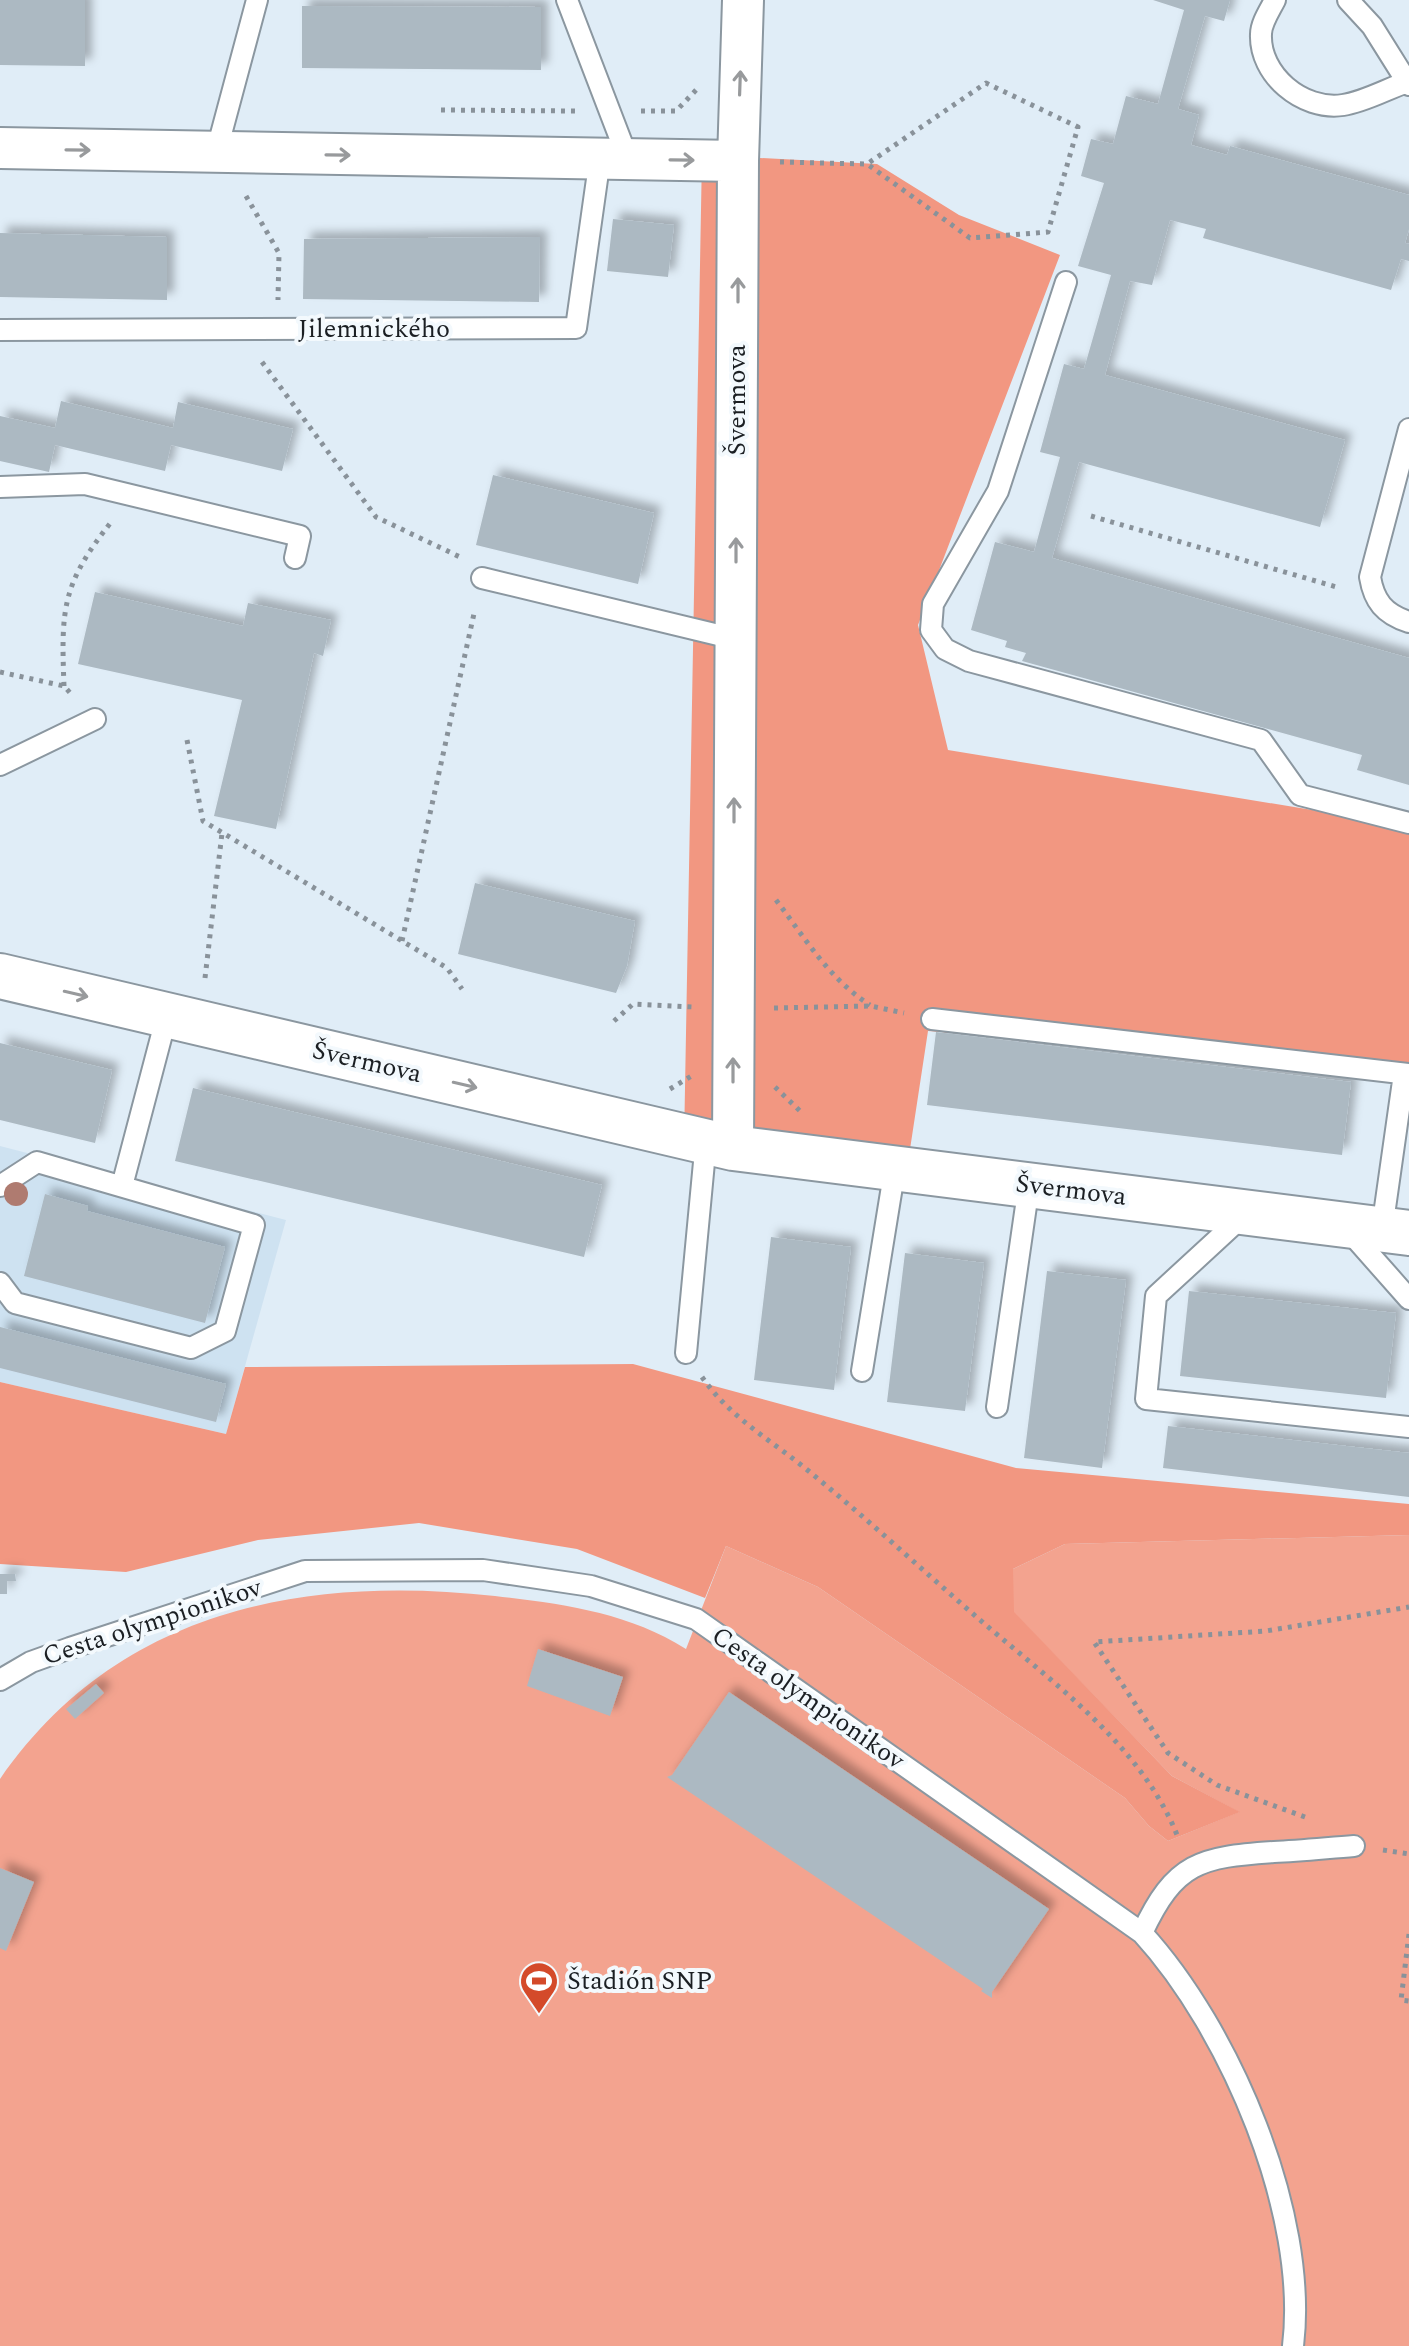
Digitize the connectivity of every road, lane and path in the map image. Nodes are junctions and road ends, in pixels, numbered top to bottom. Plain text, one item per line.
1 (257, 0) edge
2 (567, 0) edge
3 (743, 0) edge
4 (1275, 0) edge
5 (1348, 0) edge
6 (1408, 84) edge
7 (0, 148) edge
8 (216, 153) junction
9 (614, 159) junction
10 (738, 161) junction
11 (867, 164) junction
12 (231, 196) dead end
13 (246, 196) junction
14 (262, 196) dead end
15 (1066, 282) dead end
16 (237, 329) junction
17 (278, 329) junction
18 (0, 330) edge
19 (1409, 429) edge
20 (0, 487) edge
21 (133, 495) junction
22 (1091, 516) dead end
23 (295, 558) dead end
24 (482, 578) junction
25 (1373, 598) junction
26 (1409, 622) edge
27 (735, 639) junction
28 (0, 672) edge
29 (64, 686) junction
30 (95, 719) joint
31 (187, 740) dead end
32 (0, 765) edge
33 (1409, 823) edge
34 (222, 833) junction
35 (772, 893) dead end
36 (402, 941) junction
37 (0, 976) edge
38 (190, 976) dead end
39 (204, 979) junction
40 (220, 983) dead end
41 (462, 989) dead end
42 (871, 1006) junction
43 (707, 1008) dead end
44 (771, 1008) dead end
45 (167, 1015) junction
46 (932, 1019) joint
47 (614, 1021) dead end
48 (703, 1069) dead end
49 (1406, 1074) edge
50 (667, 1091) dead end
51 (719, 1145) junction
52 (895, 1168) junction
53 (1029, 1185) junction
54 (0, 1186) edge
55 (122, 1186) junction
56 (1247, 1213) junction
57 (1378, 1229) edge
58 (0, 1283) edge
59 (1409, 1299) edge
60 (686, 1353) joint
61 (862, 1371) dead end
62 (997, 1407) dead end
63 (1409, 1427) edge
64 (1409, 1607) edge
65 (0, 1680) edge
66 (1354, 1846) dead end
67 (1309, 1850) junction
68 (1177, 1877) junction
69 (1142, 1933) junction
70 (1409, 1934) edge
71 (1409, 2001) edge
72 (1293, 2346) edge

1 - 8 lane
2 - 9 lane
10 -> 3 street
4 - 6 lane
5 - 6 lane
7 -> 8 street
8 -> 9 street
9 -> 10 street
9 - 17 lane, Jilemnického
10 - 11 path
27 -> 10 street, Švermova
11 - 11 path
12 - 13 path
13 - 14 path
13 - 17 path
15 - 33 lane
16 - 17 lane, Jilemnického
16 - 18 lane, Jilemnického
16 - 24 path
19 - 25 lane
20 - 21 lane
21 - 23 lane
21 - 29 path
22 - 25 path
24 - 27 lane
24 - 36 path
25 - 26 lane
51 -> 27 street, Švermova
28 - 29 path
29 - 30 path
30 - 32 lane
31 - 34 path
34 - 36 path
34 - 39 path
35 - 42 path
36 - 41 path
37 -> 45 street, Švermova
38 - 39 path
39 - 40 path
42 - 44 path
42 - 46 path
43 - 47 path
45 -> 51 street, Švermova
45 - 55 lane
46 - 49 lane
48 - 50 path
49 - 57 lane
51 - 52 street, Švermova
51 - 60 lane
52 - 53 street, Švermova
52 - 61 lane
53 - 56 street, Švermova
53 - 62 lane
54 - 55 lane
55 - 58 lane
56 - 57 street, Švermova
56 - 63 lane
57 - 59 lane
60 - 68 path
64 - 67 path
65 - 69 lane, Cesta olympionikov
66 - 67 lane
67 - 68 lane
68 - 69 lane
69 - 72 lane, Cesta olympionikov
70 - 71 path

